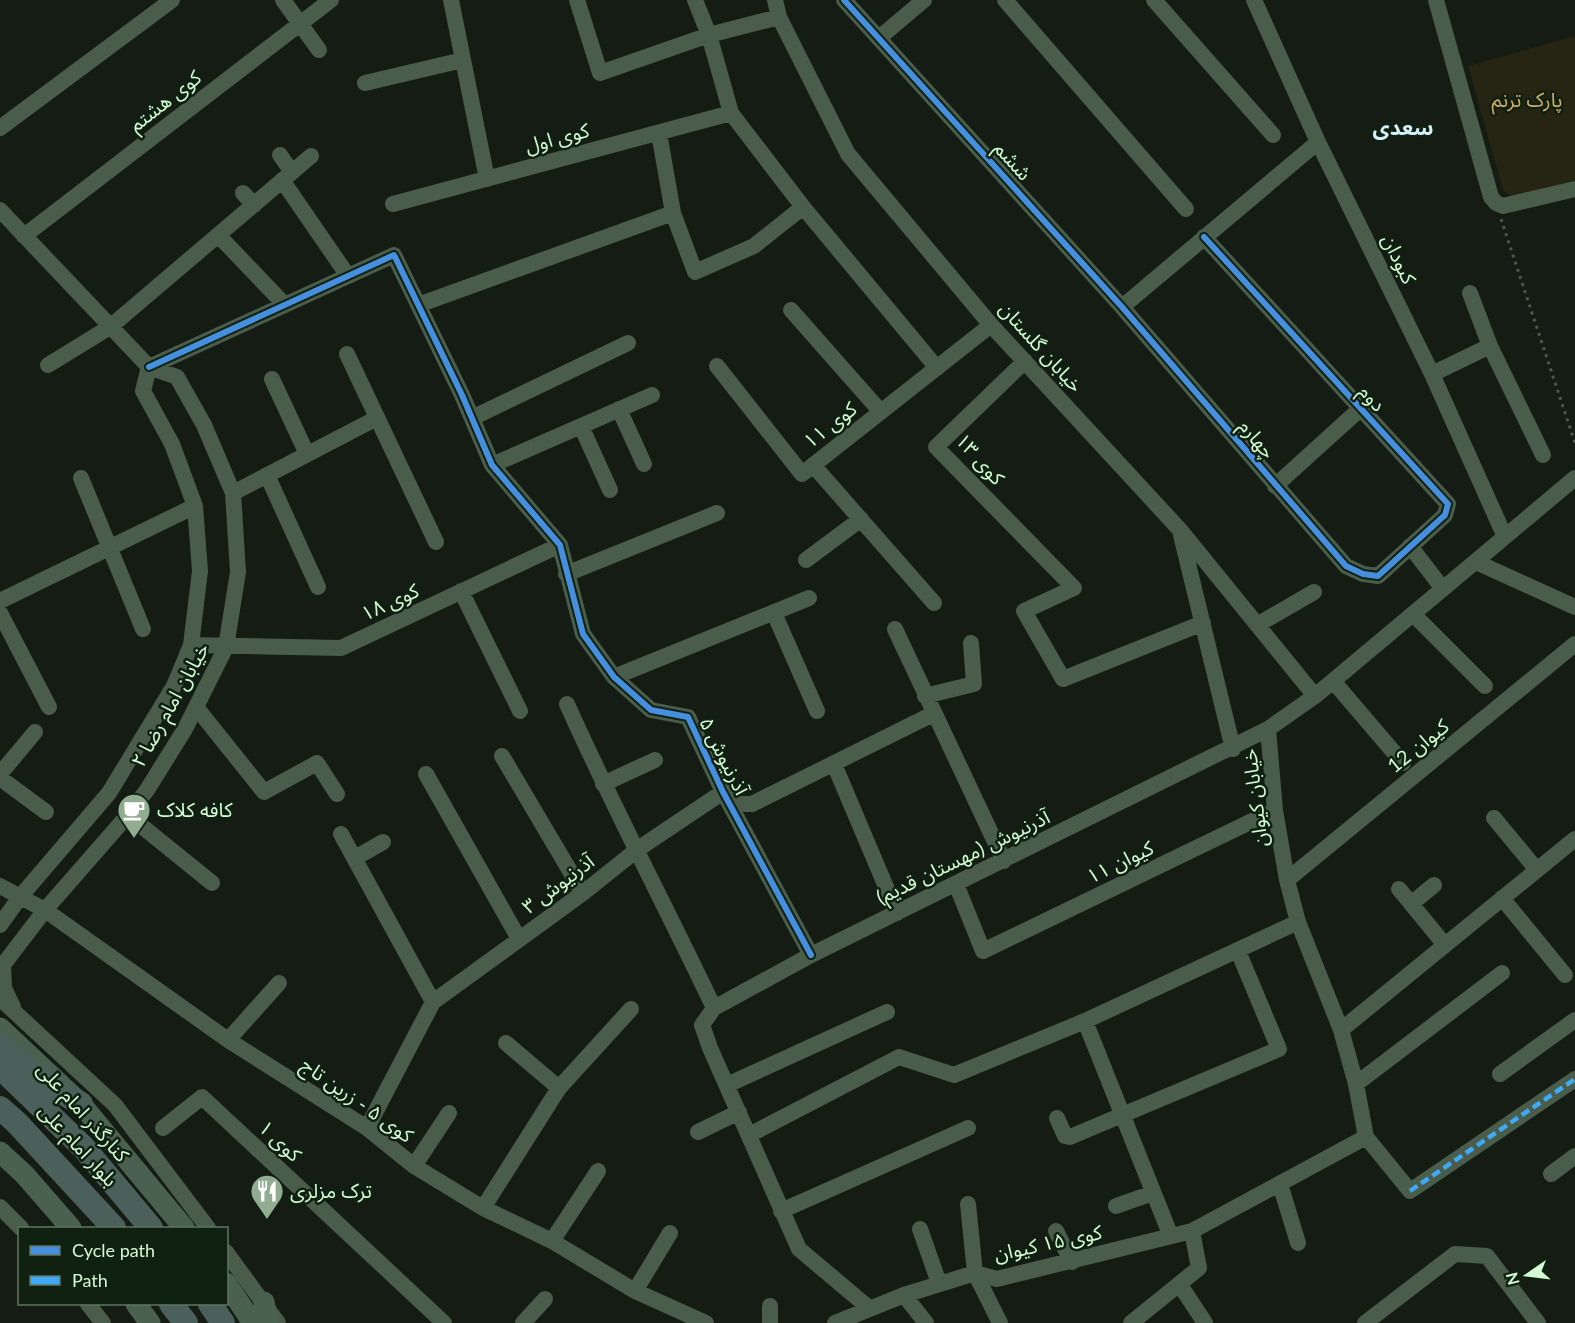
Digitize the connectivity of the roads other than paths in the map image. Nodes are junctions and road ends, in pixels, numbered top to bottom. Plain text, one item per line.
1 (172, 0) edge
2 (284, 0) edge
3 (331, 0) edge
4 (451, 0) edge
5 (577, 0) edge
6 (695, 0) edge
7 (775, 0) edge
8 (844, 0) edge
9 (924, 0) edge
10 (1005, 0) edge
11 (1154, 0) edge
12 (1254, 0) edge
13 (1436, 0) edge
14 (779, 17) junction
15 (300, 24) junction
16 (709, 35) junction
17 (879, 38) junction
18 (319, 50) dead end
19 (463, 60) junction
20 (365, 83) dead end
21 (731, 113) junction
22 (0, 128) edge
23 (660, 133) junction
24 (1273, 135) dead end
25 (1318, 142) junction
26 (280, 155) dead end
27 (311, 156) dead end
28 (287, 176) junction
29 (487, 179) junction
30 (1575, 189) edge
31 (393, 204) dead end
32 (802, 207) junction
33 (1186, 208) dead end
34 (0, 210) edge
35 (673, 213) junction
36 (218, 235) junction
37 (24, 236) junction
38 (1204, 237) junction
39 (348, 276) junction
40 (1470, 293) dead end
41 (285, 305) junction
42 (418, 305) junction
43 (1122, 307) junction
44 (791, 310) dead end
45 (991, 325) junction
46 (110, 327) junction
47 (628, 343) dead end
48 (1490, 346) junction
49 (347, 354) dead end
50 (1025, 361) junction
51 (48, 365) dead end
52 (717, 366) dead end
53 (149, 367) junction
54 (937, 368) junction
55 (1432, 374) junction
56 (272, 379) dead end
57 (652, 395) dead end
58 (620, 409) junction
59 (1360, 409) junction
60 (880, 412) junction
61 (377, 418) junction
62 (472, 418) junction
63 (581, 426) junction
64 (307, 454) junction
65 (1543, 455) dead end
66 (644, 464) dead end
67 (492, 465) junction
68 (813, 465) junction
69 (267, 475) junction
70 (81, 478) dead end
71 (1575, 478) edge
72 (1275, 486) junction
73 (610, 490) dead end
74 (233, 493) junction
75 (195, 506) junction
76 (717, 513) dead end
77 (861, 519) junction
78 (1180, 531) junction
79 (1505, 537) junction
80 (436, 542) dead end
81 (560, 545) junction
82 (110, 546) junction
83 (1410, 546) junction
84 (806, 560) dead end
85 (1476, 562) junction
86 (566, 574) junction
87 (1378, 576) joint
88 (318, 587) dead end
89 (1443, 589) junction
90 (461, 591) junction
91 (1314, 592) dead end
92 (809, 598) dead end
93 (0, 602) edge
94 (934, 603) dead end
95 (1575, 607) edge
96 (0, 613) edge
97 (774, 613) junction
98 (1413, 614) junction
99 (1203, 623) junction
100 (1257, 625) junction
101 (895, 628) dead end
102 (143, 629) dead end
103 (971, 643) dead end
104 (1575, 644) edge
105 (191, 645) junction
106 (226, 647) junction
107 (614, 677) junction
108 (1333, 681) junction
109 (1485, 686) dead end
110 (925, 696) junction
111 (1316, 696) junction
112 (567, 704) dead end
113 (49, 707) dead end
114 (196, 707) junction
115 (520, 711) dead end
116 (817, 711) dead end
117 (933, 714) junction
118 (1268, 729) junction
119 (35, 732) dead end
120 (1233, 749) junction
121 (502, 756) dead end
122 (655, 760) dead end
123 (1403, 762) dead end
124 (834, 764) junction
125 (426, 774) dead end
126 (0, 776) edge
127 (603, 784) junction
128 (723, 792) junction
129 (337, 794) dead end
130 (1275, 810) junction
131 (46, 812) dead end
132 (128, 815) junction
133 (1494, 818) dead end
134 (340, 834) dead end
135 (1575, 839) edge
136 (383, 842) dead end
137 (638, 849) junction
138 (355, 858) junction
139 (1004, 861) junction
140 (1537, 870) junction
141 (1287, 880) junction
142 (212, 883) dead end
143 (956, 884) junction
144 (1434, 885) dead end
145 (0, 886) edge
146 (1399, 889) dead end
147 (583, 893) junction
148 (20, 897) junction
149 (1502, 898) junction
150 (1411, 904) junction
151 (45, 910) junction
152 (897, 913) junction
153 (1298, 922) junction
154 (0, 925) edge
155 (519, 939) junction
156 (1445, 945) junction
157 (1238, 951) junction
158 (811, 955) junction
159 (1502, 973) dead end
160 (1565, 975) dead end
161 (279, 983) dead end
162 (433, 1002) junction
163 (6, 1004) edge
164 (714, 1008) junction
165 (631, 1009) dead end
166 (887, 1012) dead end
167 (1575, 1020) edge
168 (1085, 1021) junction
169 (0, 1028) edge
170 (1341, 1030) junction
171 (228, 1040) junction
172 (506, 1043) dead end
173 (0, 1046) edge
174 (0, 1067) edge
175 (1500, 1074) dead end
176 (1575, 1079) edge
177 (1356, 1084) junction
178 (726, 1085) junction
179 (559, 1088) junction
180 (81, 1104) junction
181 (0, 1108) edge
182 (739, 1112) junction
183 (448, 1113) dead end
184 (1122, 1116) junction
185 (1057, 1118) dead end
186 (163, 1128) dead end
187 (367, 1128) junction
188 (968, 1128) dead end
189 (698, 1132) dead end
190 (748, 1135) junction
191 (1366, 1137) junction
192 (0, 1152) edge
193 (1575, 1156) edge
194 (414, 1166) junction
195 (598, 1171) dead end
196 (1551, 1174) dead end
197 (1280, 1184) junction
198 (1153, 1193) junction
199 (968, 1204) dead end
200 (1116, 1206) dead end
201 (0, 1207) edge
202 (483, 1208) junction
203 (781, 1211) junction
204 (20, 1227) edge
205 (70, 1227) edge
206 (113, 1227) edge
207 (150, 1227) edge
208 (183, 1227) edge
209 (207, 1227) edge
210 (920, 1229) dead end
211 (1056, 1231) dead end
212 (1192, 1231) junction
213 (670, 1233) dead end
214 (1170, 1234) junction
215 (552, 1241) junction
216 (1298, 1243) dead end
217 (228, 1255) edge
218 (1072, 1262) junction
219 (975, 1273) junction
220 (939, 1283) junction
221 (228, 1286) edge
222 (1180, 1286) junction
223 (635, 1291) junction
224 (904, 1295) junction
225 (545, 1299) dead end
226 (264, 1302) junction
227 (89, 1305) edge
228 (137, 1305) edge
229 (172, 1305) edge
230 (211, 1305) edge
231 (869, 1308) junction
232 (1383, 1318) edge
233 (1210, 1321) edge
234 (103, 1323) edge
235 (150, 1323) edge
236 (186, 1323) edge
237 (223, 1323) edge
238 (253, 1323) edge
239 (268, 1323) edge
240 (278, 1323) edge
241 (444, 1323) edge
242 (523, 1323) edge
243 (706, 1323) edge
244 (835, 1323) edge
245 (926, 1323) edge
246 (1000, 1323) edge
247 (1131, 1323) edge
248 (1365, 1323) edge
249 (1538, 1323) edge

1 - 22 street
2 - 15 street
3 - 15 street, کوی هشتم
4 - 19 street
5 - 16 street
6 - 16 street
7 - 14 street, خیابان گلستان
8 - 17 street, ششم
9 - 17 street
10 - 33 street
11 - 24 street
12 - 25 street, کبودان
13 - 30 street
14 - 16 street
14 - 45 street, خیابان گلستان
15 - 18 street
15 - 37 street, کوی هشتم
16 - 21 street
17 - 43 street, ششم
19 - 20 street
19 - 29 street
21 - 23 street, کوی اول
21 - 32 street
23 - 29 street, کوی اول
23 - 35 street
25 - 38 street
25 - 55 street, کبودان
26 - 28 street
27 - 28 street
28 - 36 street
28 - 39 street
29 - 31 street, کوی اول
32 - 35 street
32 - 54 street
34 - 37 street, خیابان امام رضا ۲
35 - 42 street
36 - 41 street
36 - 46 street
37 - 46 street, خیابان امام رضا ۲
38 - 43 street
38 - 59 street, دوم
39 - 41 street
39 - 42 street
40 - 48 street
41 - 53 street
42 - 62 street
43 - 72 street, چهارم
44 - 60 street
45 - 50 street, خیابان گلستان
45 - 54 street, کوی ۱۱
46 - 51 street
46 - 53 street, خیابان امام رضا ۲
47 - 62 street
48 - 55 street
48 - 65 street
49 - 61 street
50 - 78 street, خیابان گلستان
50 - 99 street, کوی ۱۳
52 - 68 street, کوی ۱۱
53 - 74 street, خیابان امام رضا ۲
53 - 75 street, خیابان امام رضا ۲
54 - 60 street, کوی ۱۱
55 - 79 street, کبودان
56 - 64 street
57 - 58 street
58 - 63 street
58 - 66 street
59 - 72 street, دوم
59 - 83 street, دوم
60 - 68 street, کوی ۱۱
61 - 64 street
61 - 80 street
62 - 67 street
63 - 67 street
63 - 73 street
64 - 69 street
67 - 81 street
68 - 77 street
69 - 74 street
69 - 88 street
70 - 82 street
71 - 79 street, خیابان کیوان
72 - 87 street, چهارم
74 - 106 street, خیابان امام رضا ۲
75 - 82 street
75 - 105 street, خیابان امام رضا ۲
76 - 86 street
77 - 84 street
77 - 94 street
78 - 99 street
78 - 100 street, خیابان گلستان
79 - 85 street, خیابان کیوان
81 - 86 street, آذرنیوش ۵
81 - 90 street, کوی ۱۸
82 - 93 street
82 - 102 street
83 - 87 street, دوم
83 - 89 street
85 - 89 street, خیابان کیوان
85 - 95 street
86 - 107 street, آذرنیوش ۵
89 - 98 street, خیابان کیوان
90 - 106 street, کوی ۱۸
90 - 115 street
91 - 100 street
92 - 97 street
96 - 113 street
97 - 107 street
97 - 116 street
98 - 108 street, خیابان کیوان
98 - 109 street
99 - 120 street
100 - 111 street, خیابان گلستان
101 - 110 street
103 - 110 street
104 - 141 street, کیوان 12
105 - 106 street, کوی ۱۸
105 - 148 street, خیابان امام رضا ۲
106 - 114 street, خیابان امام رضا ۲
107 - 128 street, آذرنیوش ۵
108 - 111 street, خیابان کیوان
108 - 123 street
110 - 117 street
111 - 118 street, خیابان کیوان
112 - 127 street
114 - 129 street
114 - 132 street, خیابان امام رضا ۲
117 - 124 street
117 - 139 street
118 - 120 street, آذرنیوش (مهستان قدیم)
118 - 130 street, خیابان کیوان
119 - 126 street
120 - 139 street, آذرنیوش (مهستان قدیم)
121 - 147 street
122 - 127 street
124 - 128 street
124 - 152 street
125 - 155 street
126 - 131 street
127 - 137 street
128 - 137 street, آذرنیوش ۳
128 - 158 street, آذرنیوش ۵
130 - 141 street, خیابان کیوان
130 - 143 street, کیوان ۱۱
132 - 142 street
132 - 151 street, خیابان امام رضا ۲
133 - 140 street
134 - 138 street
135 - 140 street
136 - 138 street
137 - 147 street, آذرنیوش ۳
137 - 164 street
138 - 162 street
139 - 143 street, آذرنیوش (مهستان قدیم)
140 - 149 street
141 - 153 street, خیابان کیوان
143 - 152 street, آذرنیوش (مهستان قدیم)
144 - 150 street
145 - 148 street, کوی ۵ - زرین تاج
146 - 150 street
147 - 155 street, آذرنیوش ۳
148 - 151 street, کوی ۵ - زرین تاج
148 - 154 street, خیابان امام رضا ۲
149 - 156 street
149 - 160 street
150 - 156 street
151 - 163 street, خیابان امام رضا ۲
151 - 171 street, کوی ۵ - زرین تاج
152 - 158 street, آذرنیوش (مهستان قدیم)
153 - 157 street
153 - 170 street, خیابان کیوان
155 - 162 street, آذرنیوش ۳
156 - 170 street
157 - 168 street
157 - 184 street
158 - 164 street, آذرنیوش (مهستان قدیم)
159 - 177 street
161 - 171 street
162 - 187 street, آذرنیوش ۳
163 - 209 street
164 - 178 street
165 - 179 street
166 - 178 street
167 - 175 street
168 - 184 street
168 - 190 street
169 - 180 main road, کنارگذر امام علی
170 - 177 street, خیابان کیوان
171 - 187 street, کوی ۵ - زرین تاج
172 - 179 street
173 - 180 highway
174 - 207 highway, بلوار امام علی
176 - 191 street
177 - 191 street, خیابان کیوان
178 - 182 street
179 - 202 street
180 - 208 main road, کنارگذر امام علی
181 - 206 highway, بلوار امام علی
182 - 189 street
182 - 190 street
183 - 194 street
184 - 185 street
184 - 198 street
186 - 241 street, کوی ۱
187 - 194 street, کوی ۵ - زرین تاج
188 - 203 street
190 - 203 street
191 - 197 street, کوی ۱۵ کیوان
192 - 205 main road
193 - 196 street
194 - 202 street, کوی ۵ - زرین تاج
195 - 215 street
197 - 212 street, کوی ۱۵ کیوان
197 - 216 street
198 - 200 street
198 - 214 street
199 - 219 street
201 - 204 street
202 - 215 street, کوی ۵ - زرین تاج
203 - 231 street
210 - 220 street
211 - 218 street
212 - 214 street, کوی ۱۵ کیوان
212 - 222 street
213 - 223 street
214 - 218 street, کوی ۱۵ کیوان
215 - 223 street, کوی ۵ - زرین تاج
217 - 226 street
218 - 219 street, کوی ۱۵ کیوان
219 - 220 street, کوی ۱۵ کیوان
219 - 246 street
220 - 224 street, کوی ۱۵ کیوان
221 - 238 main road
222 - 233 street
222 - 247 street
223 - 243 street, کوی ۵ - زرین تاج
224 - 231 street, کوی ۱۵ کیوان
224 - 245 street
225 - 242 street
226 - 239 main road
226 - 240 street
227 - 234 street
228 - 235 main road
229 - 236 highway
230 - 237 highway
231 - 244 street, کوی ۱۵ کیوان
232 - 248 street
232 - 249 street

